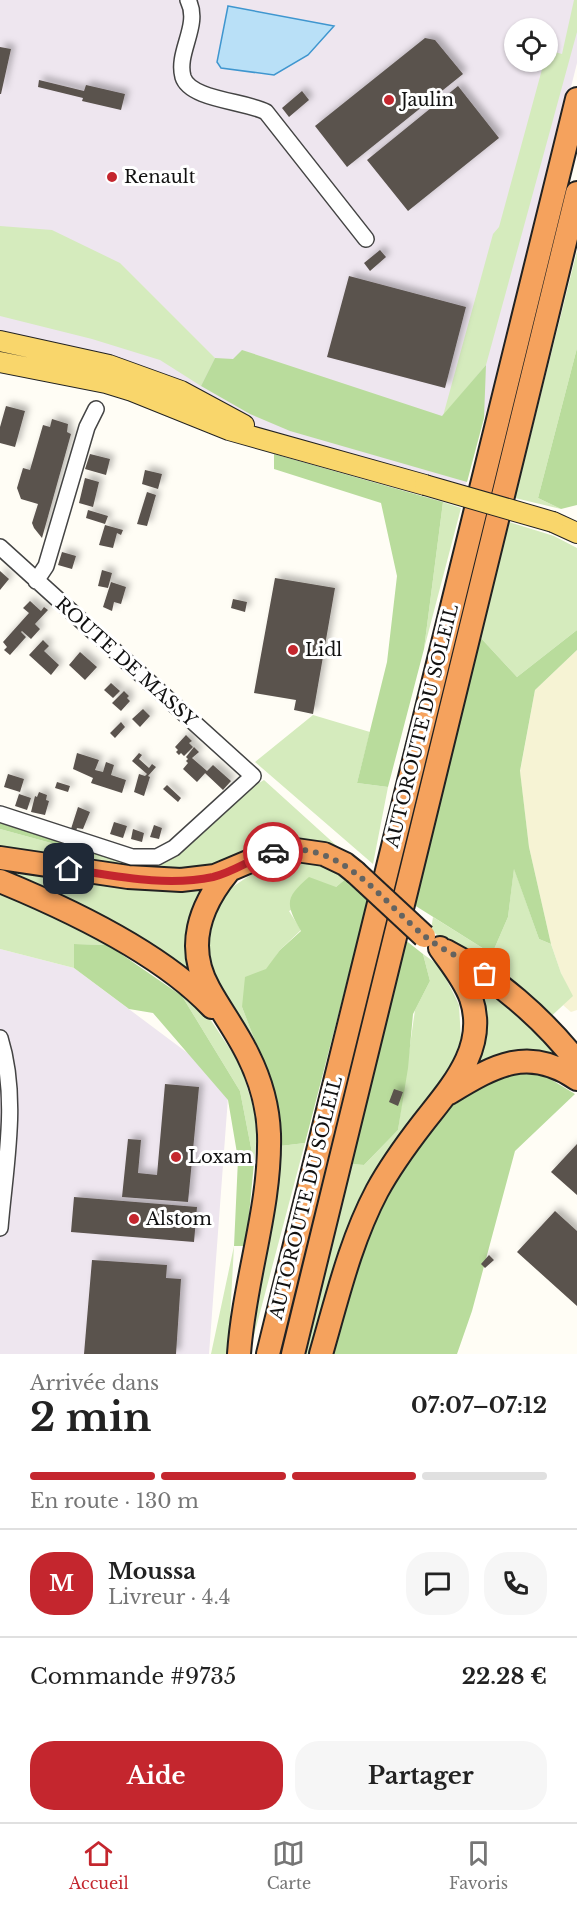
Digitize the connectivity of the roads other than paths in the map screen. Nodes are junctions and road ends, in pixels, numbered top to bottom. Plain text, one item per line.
1 (188, 0) edge
2 (577, 99) edge
3 (577, 192) edge
4 (366, 239) dead end
5 (0, 341) edge
6 (0, 362) edge
7 (96, 409) dead end
8 (278, 443) junction
9 (577, 516) edge
10 (553, 522) junction
11 (577, 526) edge
12 (577, 532) edge
13 (0, 547) edge
14 (36, 580) junction
15 (0, 814) edge
16 (0, 858) edge
17 (228, 872) junction
18 (0, 881) edge
19 (432, 942) junction
20 (235, 1033) junction
21 (0, 1038) edge
22 (577, 1062) edge
23 (577, 1079) edge
24 (448, 1094) junction
25 (0, 1228) edge
26 (239, 1354) edge
27 (268, 1354) edge
28 (293, 1354) edge
29 (321, 1354) edge

1 - 4 street
2 - 27 highway, AUTOROUTE DU SOLEIL
3 - 28 highway, AUTOROUTE DU SOLEIL
5 - 8 main road
6 - 8 main road
7 - 14 street
8 - 10 main road, bridge
9 - 10 main road
10 - 11 main road
10 - 12 main road
13 - 14 street, ROUTE DE MASSY
14 - 15 street, ROUTE DE MASSY
16 - 17 highway
17 - 19 highway, bridge
17 - 20 highway
18 - 20 highway
19 - 22 highway
19 - 24 highway
20 - 26 highway
21 - 25 street
23 - 24 highway
24 - 29 highway

